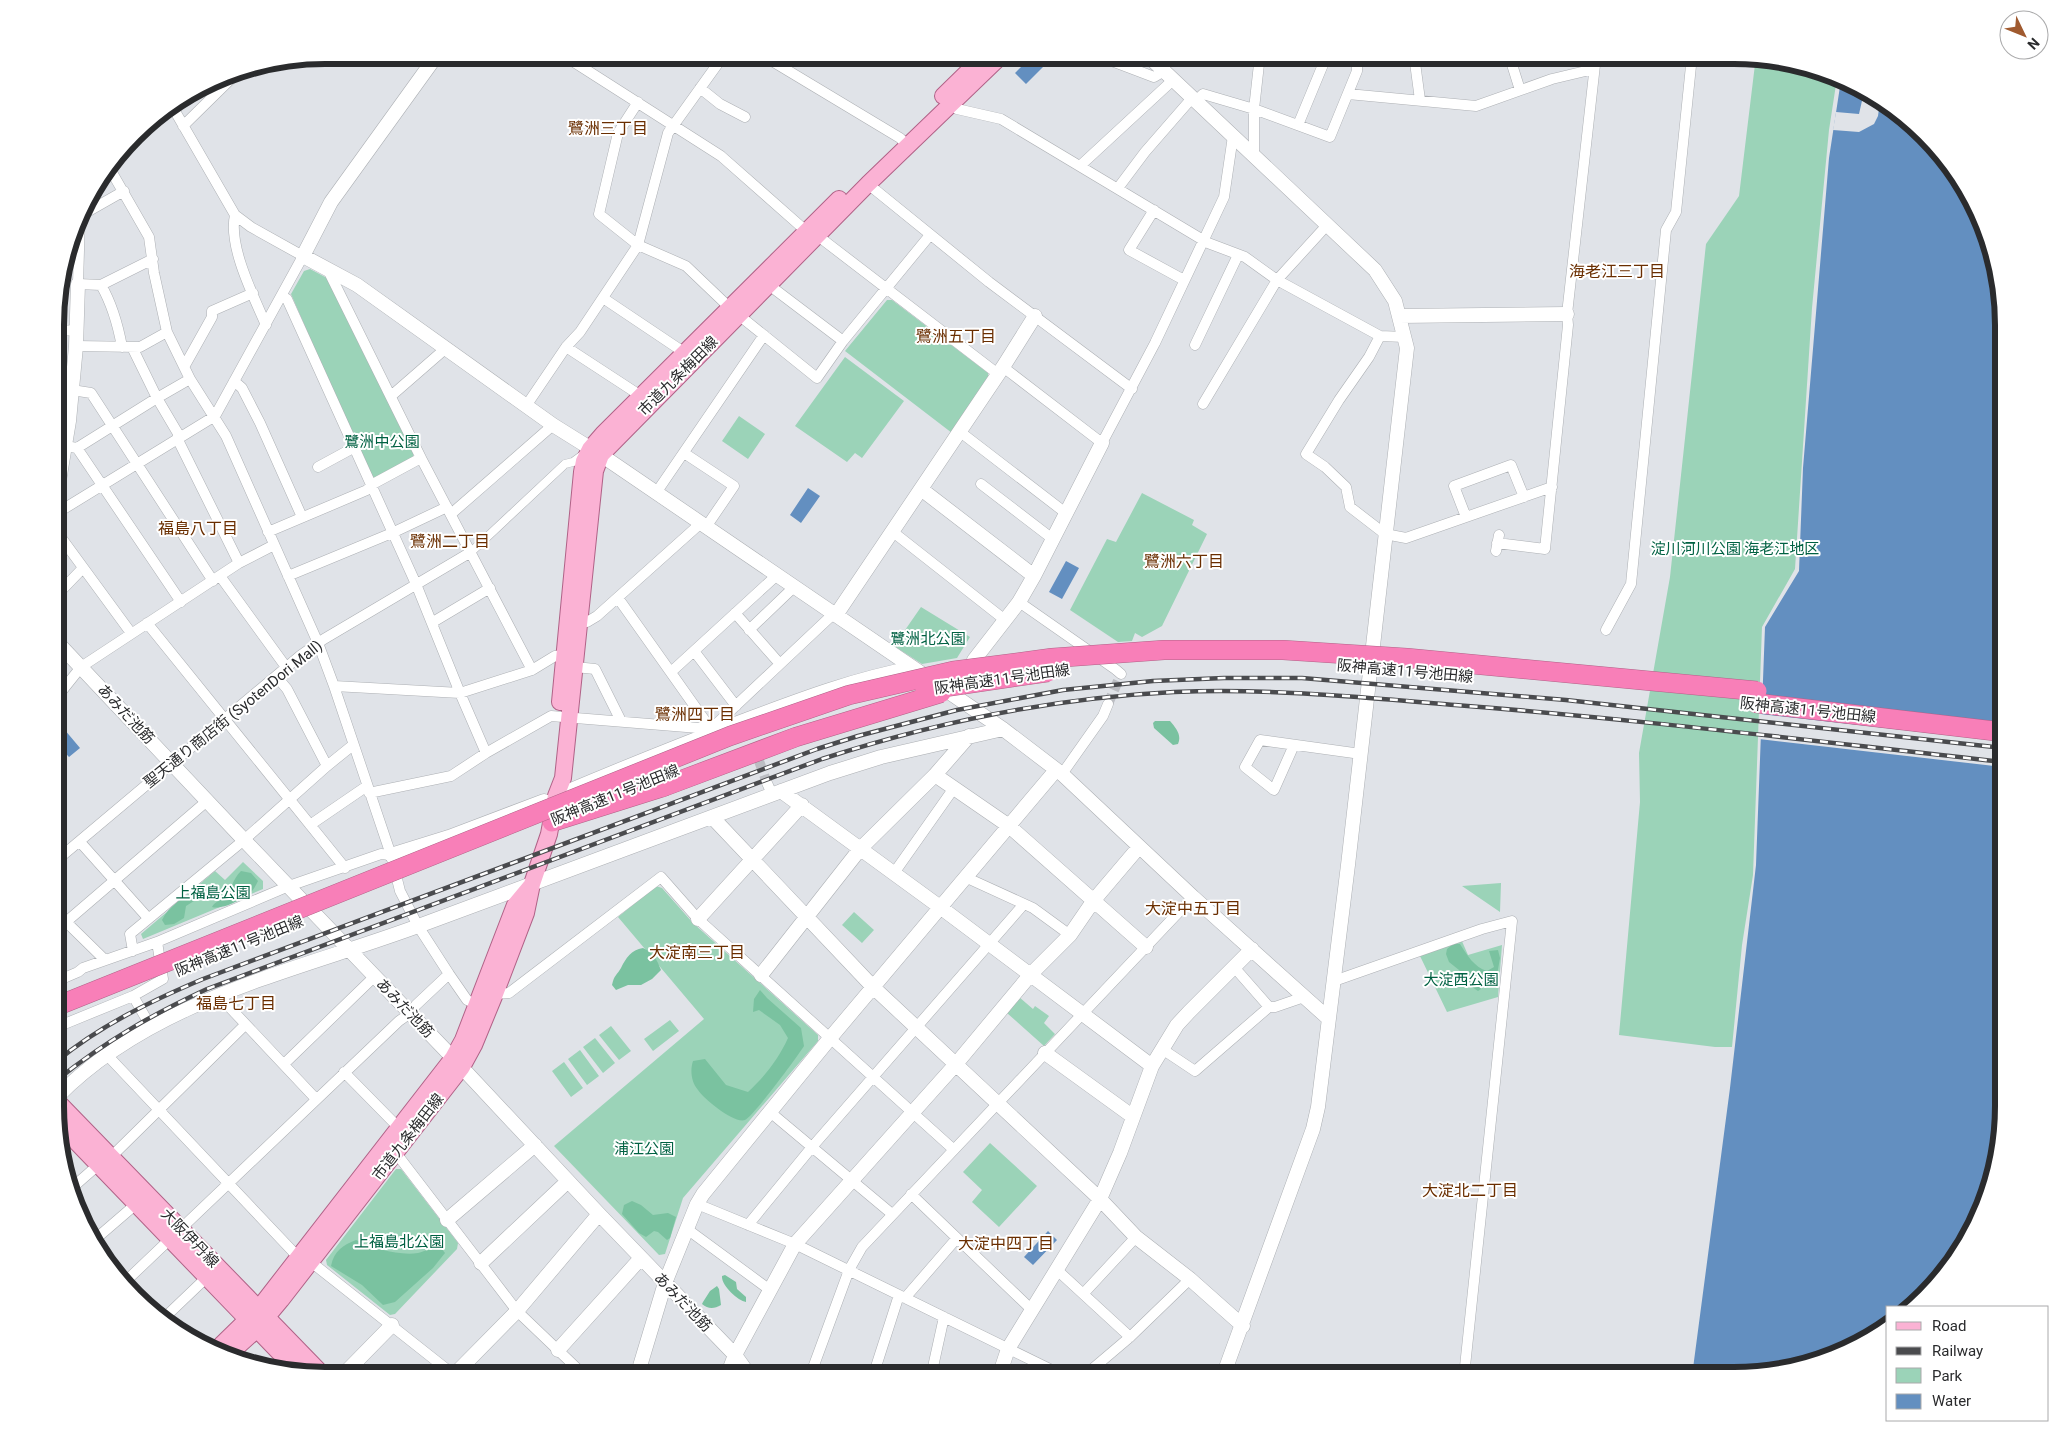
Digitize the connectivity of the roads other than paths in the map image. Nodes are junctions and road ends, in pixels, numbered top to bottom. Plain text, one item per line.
1 (431, 64) edge
2 (577, 64) edge
3 (717, 64) edge
4 (777, 64) edge
5 (977, 64) edge
6 (993, 64) edge
7 (1120, 64) edge
8 (1156, 64) edge
9 (1167, 64) edge
10 (1259, 64) edge
11 (1323, 64) edge
12 (1357, 64) edge
13 (1415, 64) edge
14 (1512, 64) edge
15 (1595, 64) edge
16 (1691, 64) edge
17 (1594, 69) junction
18 (1165, 73) junction
19 (226, 84) edge
20 (700, 88) junction
21 (1520, 90) junction
22 (1348, 94) junction
23 (1194, 99) junction
24 (1420, 100) junction
25 (638, 102) junction
26 (951, 104) junction
27 (1254, 109) junction
28 (175, 112) edge
29 (745, 117) dead end
30 (673, 125) junction
31 (1298, 125) junction
32 (183, 126) junction
33 (1233, 136) junction
34 (904, 142) junction
35 (1254, 155) junction
36 (1081, 166) junction
37 (113, 173) edge
38 (868, 184) junction
39 (1118, 188) junction
40 (124, 192) junction
41 (90, 210) edge
42 (1154, 210) junction
43 (235, 215) junction
44 (1328, 224) junction
45 (812, 233) junction
46 (930, 235) junction
47 (79, 237) edge
48 (1204, 240) junction
49 (638, 245) junction
50 (1238, 255) junction
51 (303, 256) junction
52 (152, 259) junction
53 (328, 270) junction
54 (1184, 280) junction
55 (1277, 280) junction
56 (78, 284) junction
57 (101, 285) junction
58 (769, 285) junction
59 (886, 288) junction
60 (253, 294) junction
61 (281, 296) junction
62 (602, 298) junction
63 (735, 311) junction
64 (1567, 314) junction
65 (1034, 316) junction
66 (1400, 316) junction
67 (266, 325) junction
68 (77, 330) junction
69 (64, 331) edge
70 (167, 332) junction
71 (764, 335) junction
72 (1380, 336) junction
73 (1405, 337) junction
74 (843, 341) junction
75 (1195, 345) dead end
76 (76, 346) junction
77 (566, 346) junction
78 (127, 347) junction
79 (445, 349) junction
80 (685, 353) junction
81 (184, 367) junction
82 (1000, 371) junction
83 (190, 379) junction
84 (234, 381) junction
85 (1132, 389) junction
86 (72, 390) junction
87 (391, 396) junction
88 (641, 396) junction
89 (157, 398) junction
90 (1202, 404) dead end
91 (526, 406) junction
92 (215, 416) junction
93 (553, 425) junction
94 (112, 426) junction
95 (959, 431) junction
96 (178, 437) junction
97 (1102, 443) junction
98 (71, 447) junction
99 (353, 448) junction
100 (596, 452) junction
101 (684, 453) junction
102 (421, 458) junction
103 (136, 463) junction
104 (318, 467) dead end
105 (64, 470) edge
106 (981, 484) dead end
107 (100, 485) junction
108 (371, 485) junction
109 (1552, 487) junction
110 (921, 489) junction
111 (656, 493) junction
112 (1524, 497) junction
113 (64, 508) edge
114 (449, 510) junction
115 (1067, 514) junction
116 (302, 517) junction
117 (1466, 517) junction
118 (704, 525) junction
119 (268, 532) junction
120 (392, 532) junction
121 (893, 532) junction
122 (1385, 534) junction
123 (1054, 540) junction
124 (64, 542) edge
125 (1497, 543) dead end
126 (274, 545) junction
127 (471, 552) junction
128 (239, 563) junction
129 (82, 568) junction
130 (777, 575) junction
131 (288, 576) junction
132 (1034, 576) junction
133 (216, 578) junction
134 (416, 584) junction
135 (64, 587) edge
136 (794, 587) junction
137 (490, 588) junction
138 (618, 598) junction
139 (181, 602) junction
140 (1019, 602) junction
141 (735, 613) junction
142 (836, 615) junction
143 (579, 618) junction
144 (1005, 620) junction
145 (433, 622) junction
146 (147, 623) junction
147 (749, 630) junction
148 (1606, 630) dead end
149 (131, 634) junction
150 (318, 643) junction
151 (64, 649) edge
152 (694, 650) junction
153 (974, 660) joint
154 (570, 662) junction
155 (780, 664) junction
156 (81, 667) junction
157 (286, 667) junction
158 (913, 668) junction
159 (532, 670) junction
160 (671, 672) junction
161 (1121, 674) dead end
162 (276, 676) junction
163 (992, 680) junction
164 (334, 686) junction
165 (64, 688) edge
166 (460, 693) junction
167 (950, 693) junction
168 (1108, 704) tunnel mouth
169 (736, 706) junction
170 (564, 717) junction
171 (224, 719) junction
172 (1995, 719) edge
173 (621, 721) junction
174 (743, 721) junction
175 (1003, 729) junction
176 (712, 731) junction
177 (1995, 731) edge
178 (969, 736) junction
179 (1294, 744) junction
180 (353, 746) junction
181 (486, 754) junction
182 (1361, 754) junction
183 (759, 761) tunnel mouth
184 (172, 763) junction
185 (327, 766) junction
186 (1059, 772) junction
187 (606, 775) junction
188 (935, 775) junction
189 (662, 787) junction
190 (954, 788) junction
191 (368, 789) junction
192 (773, 789) junction
193 (556, 796) junction
194 (290, 798) junction
195 (207, 801) junction
196 (802, 805) junction
197 (712, 817) junction
198 (552, 822) junction
199 (310, 826) junction
200 (1008, 826) junction
201 (244, 840) junction
202 (80, 842) junction
203 (1139, 847) junction
204 (860, 849) junction
205 (437, 853) junction
206 (64, 855) edge
207 (391, 856) junction
208 (752, 860) junction
209 (345, 868) junction
210 (894, 873) junction
211 (965, 877) junction
212 (115, 880) junction
213 (532, 884) junction
214 (289, 886) junction
215 (1193, 897) junction
216 (1094, 900) junction
217 (1024, 904) junction
218 (940, 907) junction
219 (64, 917) edge
220 (806, 917) junction
221 (148, 918) junction
222 (698, 919) junction
223 (64, 922) edge
224 (418, 926) junction
225 (1070, 935) junction
226 (157, 942) junction
227 (991, 944) junction
228 (1146, 947) junction
229 (1252, 949) junction
230 (133, 950) junction
231 (350, 950) junction
232 (104, 960) junction
233 (1234, 968) junction
234 (449, 974) junction
235 (1031, 974) junction
236 (761, 975) junction
237 (374, 977) junction
238 (64, 978) edge
239 (1334, 981) junction
240 (873, 987) junction
241 (64, 990) edge
242 (495, 994) junction
243 (133, 996) junction
244 (219, 996) junction
245 (1304, 996) junction
246 (64, 1003) edge
247 (476, 1004) junction
248 (1269, 1007) junction
249 (1082, 1013) junction
250 (409, 1014) junction
251 (64, 1017) edge
252 (1329, 1019) junction
253 (64, 1024) edge
254 (246, 1025) junction
255 (151, 1027) junction
256 (917, 1028) junction
257 (831, 1037) junction
258 (1162, 1049) junction
259 (1045, 1052) junction
260 (106, 1055) junction
261 (457, 1063) junction
262 (284, 1064) junction
263 (956, 1064) junction
264 (1152, 1066) junction
265 (344, 1072) junction
266 (874, 1076) junction
267 (64, 1093) edge
268 (316, 1099) junction
269 (998, 1102) junction
270 (64, 1106) edge
271 (158, 1110) junction
272 (770, 1112) junction
273 (913, 1113) junction
274 (1132, 1116) junction
275 (400, 1129) junction
276 (65, 1130) edge
277 (535, 1146) junction
278 (812, 1147) junction
279 (953, 1149) junction
280 (396, 1153) junction
281 (112, 1156) junction
282 (98, 1166) junction
283 (852, 1180) junction
284 (568, 1181) junction
285 (228, 1183) junction
286 (76, 1184) edge
287 (911, 1194) junction
288 (1100, 1199) junction
289 (697, 1204) junction
290 (135, 1205) junction
291 (599, 1214) junction
292 (892, 1214) junction
293 (447, 1220) junction
294 (748, 1225) junction
295 (687, 1229) junction
296 (175, 1234) junction
297 (99, 1236) edge
298 (1136, 1237) junction
299 (957, 1238) junction
300 (795, 1244) junction
301 (641, 1258) junction
302 (305, 1260) junction
303 (482, 1263) junction
304 (1056, 1269) junction
305 (849, 1270) junction
306 (206, 1278) junction
307 (129, 1279) edge
308 (1190, 1279) junction
309 (665, 1283) junction
310 (770, 1290) junction
311 (1084, 1293) junction
312 (902, 1297) junction
313 (1032, 1310) junction
314 (517, 1311) junction
315 (168, 1314) edge
316 (944, 1318) junction
317 (258, 1319) junction
318 (392, 1325) junction
319 (1243, 1326) junction
320 (1130, 1337) junction
321 (222, 1346) edge
322 (1008, 1349) junction
323 (232, 1350) edge
324 (558, 1350) junction
325 (735, 1356) junction
326 (293, 1365) edge
327 (314, 1367) edge
328 (352, 1367) edge
329 (444, 1367) edge
330 (462, 1367) edge
331 (576, 1367) edge
332 (640, 1367) edge
333 (731, 1367) edge
334 (743, 1367) edge
335 (813, 1367) edge
336 (875, 1367) edge
337 (933, 1367) edge
338 (1002, 1367) edge
339 (1045, 1367) edge
340 (1095, 1367) edge
341 (1227, 1367) edge
342 (1465, 1367) edge

1 - 51 street
2 - 25 street
3 - 20 street
4 - 34 street
5 - 34 main road, 市道九条梅田線
6 - 26 main road, 市道九条梅田線
7 - 18 street
8 - 18 street
9 - 18 street
10 - 27 street
11 - 31 street
12 - 22 street
13 - 24 street
14 - 21 street
15 - 17 street
16 - 148 street
17 - 21 street
17 - 64 street
18 - 23 street
18 - 36 street
19 - 32 street
20 - 29 street
20 - 30 street
21 - 24 street
22 - 24 street
22 - 31 street
23 - 27 street
23 - 33 street
23 - 39 street
25 - 30 street
25 - 49 street
26 - 34 main road, 市道九条梅田線
26 - 36 street
27 - 31 street
27 - 35 street
28 - 32 street
30 - 45 street
30 - 49 street
32 - 43 street
33 - 35 street
33 - 48 street
34 - 38 main road, 市道九条梅田線
34 - 45 main road, 市道九条梅田線
35 - 44 street
36 - 39 street
37 - 40 street
38 - 45 main road, 市道九条梅田線
38 - 46 street
39 - 42 street
40 - 41 street
40 - 52 street
42 - 48 street
42 - 54 street
43 - 51 street
43 - 60 street
44 - 55 street
44 - 66 street
45 - 58 main road, 市道九条梅田線
45 - 59 street
45 - 63 main road, 市道九条梅田線
46 - 59 street
46 - 65 street
47 - 56 street
48 - 50 street
48 - 54 street
49 - 62 street
49 - 63 street
50 - 55 street
50 - 75 street
51 - 53 street
51 - 61 street
52 - 57 street
52 - 70 street
53 - 79 street
53 - 87 street
54 - 85 street
55 - 72 street
55 - 90 street
56 - 57 street
56 - 68 street
57 - 78 street
58 - 63 main road, 市道九条梅田線
58 - 74 street
59 - 74 street
59 - 82 street
60 - 67 street
60 - 81 street
61 - 67 street
61 - 99 street
62 - 77 street
62 - 80 street
63 - 71 street
63 - 80 main road, 市道九条梅田線
63 - 100 main road, 市道九条梅田線
64 - 66 street
64 - 109 street
65 - 82 street
65 - 85 street
66 - 73 street
67 - 84 street
68 - 69 street
68 - 76 street
70 - 78 street
70 - 81 street
71 - 74 street
71 - 101 street
72 - 73 street
72 - 122 street
73 - 122 street
76 - 78 street
76 - 86 street
77 - 88 street
77 - 91 street
78 - 89 street
79 - 87 street
79 - 91 street
80 - 88 main road, 市道九条梅田線
81 - 83 street
82 - 95 street
82 - 97 street
83 - 89 street
83 - 92 street
84 - 92 street
84 - 116 street
85 - 97 street
86 - 94 street
86 - 98 street
87 - 102 street
88 - 100 main road, 市道九条梅田線
89 - 94 street
89 - 96 street
91 - 93 street
92 - 96 street
92 - 119 street
93 - 100 street
93 - 114 street
94 - 98 street
94 - 103 street
95 - 110 street
95 - 115 street
96 - 103 street
96 - 128 street
97 - 115 street
98 - 105 street
98 - 107 street
99 - 104 street
99 - 108 street
100 - 111 street
100 - 127 street
100 - 143 main road, 市道九条梅田線
100 - 154 main road, 市道九条梅田線
101 - 111 street
101 - 118 street
102 - 108 street
102 - 114 street
103 - 107 street
103 - 133 street
106 - 123 street
107 - 113 street
107 - 139 street
108 - 116 street
108 - 120 street
109 - 112 street
109 - 125 street
110 - 121 street
110 - 132 street
111 - 118 street
112 - 117 street
112 - 117 street
114 - 120 street
114 - 127 street
115 - 123 street
116 - 119 street
117 - 122 street
118 - 130 street
118 - 138 street
119 - 126 street
120 - 131 street
120 - 134 street
121 - 142 street
121 - 144 street
122 - 182 street
123 - 132 street
124 - 129 street
126 - 128 street
126 - 131 street
127 - 134 street, 聖天通り商店街 (SyotenDori Mall)
127 - 137 street
128 - 133 street
129 - 135 street
129 - 149 street
130 - 136 street
130 - 141 street
131 - 150 street
132 - 140 street
133 - 139 street
133 - 157 street
134 - 145 street
134 - 150 street, 聖天通り商店街 (SyotenDori Mall)
136 - 142 street
136 - 147 street
137 - 145 street
137 - 159 street
138 - 143 street
138 - 160 street
139 - 146 street
140 - 144 street
140 - 161 street
141 - 147 street
141 - 152 street
142 - 155 street
142 - 158 street
143 - 154 main road, 市道九条梅田線
144 - 153 street
145 - 166 street
146 - 149 street
146 - 171 street
147 - 155 street
149 - 156 street
150 - 157 street, 聖天通り商店街 (SyotenDori Mall)
150 - 164 street
151 - 156 street, あみだ池筋
152 - 160 street
152 - 169 street
153 - 167 street
154 - 159 street
154 - 170 main road, 市道九条梅田線
154 - 173 street
155 - 169 street
156 - 165 street
156 - 184 street, あみだ池筋
157 - 162 street, 聖天通り商店街 (SyotenDori Mall)
158 - 167 street
158 - 174 street
159 - 166 street
160 - 176 street
162 - 171 street, 聖天通り商店街 (SyotenDori Mall)
162 - 185 street
163 - 177 highway, 阪神高速11号池田線, bridge
163 - 189 highway, bridge
163 - 251 highway, 阪神高速11号池田線, bridge
164 - 166 street
164 - 180 street
166 - 181 street
167 - 175 street
168 - 186 street
169 - 176 street
170 - 173 street
170 - 181 street
170 - 193 main road, 市道九条梅田線
171 - 184 street, 聖天通り商店街 (SyotenDori Mall)
171 - 194 street
172 - 205 highway, 阪神高速11号池田線, bridge
173 - 176 street
174 - 176 street
174 - 183 street
175 - 178 street
175 - 186 street
176 - 187 street
178 - 188 street
178 - 192 street
179 - 179 street
179 - 182 street
180 - 185 street
180 - 191 street
181 - 191 street
182 - 239 street
184 - 195 street, あみだ池筋
184 - 202 street, 聖天通り商店街 (SyotenDori Mall)
185 - 194 street
186 - 200 street
186 - 203 street
187 - 189 highway
187 - 193 street
188 - 190 street
188 - 204 street
189 - 198 highway
190 - 200 street
190 - 210 street
191 - 199 street
191 - 207 street
192 - 196 street
192 - 197 street
193 - 198 main road, 市道九条梅田線
193 - 207 street
194 - 199 street
194 - 201 street
195 - 201 street, あみだ池筋
195 - 212 street
196 - 204 street
196 - 208 street
197 - 208 street
197 - 213 street
198 - 213 main road, 市道九条梅田線
199 - 209 street
200 - 211 street
200 - 216 street
201 - 214 street, あみだ池筋
201 - 221 street
202 - 206 street, 聖天通り商店街 (SyotenDori Mall)
202 - 212 street
203 - 215 street
203 - 216 street
204 - 210 street
204 - 220 street
205 - 241 highway, bridge
205 - 246 highway, 阪神高速11号池田線, bridge
207 - 209 street
207 - 224 street
208 - 220 street
208 - 222 street
209 - 214 street
210 - 218 street
211 - 217 street
211 - 218 street
212 - 219 street
212 - 221 street
213 - 224 street
213 - 242 main road, 市道九条梅田線
213 - 247 main road, 市道九条梅田線
214 - 226 street
214 - 231 street, あみだ池筋
215 - 228 street
215 - 229 street
216 - 225 street
216 - 228 street
217 - 225 street
217 - 227 street
218 - 227 street
218 - 240 street
220 - 236 street
220 - 240 street
221 - 230 street
222 - 236 street
222 - 242 street
223 - 232 street
224 - 231 street
224 - 234 street
225 - 235 street
226 - 230 street
226 - 243 street
227 - 235 street
227 - 256 street
228 - 249 street
229 - 233 street
229 - 245 street
230 - 232 street
231 - 237 street, あみだ池筋
231 - 244 street
232 - 238 street
233 - 248 street
233 - 258 street
234 - 247 street
234 - 250 street
235 - 249 street
235 - 263 street
236 - 257 street
237 - 250 street, あみだ池筋
237 - 262 street
239 - 252 street
239 - 342 street
240 - 256 street
240 - 257 street
242 - 261 main road, 市道九条梅田線
243 - 253 street
243 - 255 street
244 - 254 street
244 - 255 street
245 - 248 street
245 - 252 street
247 - 261 main road, 市道九条梅田線
248 - 258 street
249 - 259 street
249 - 264 street
250 - 261 street, あみだ池筋
250 - 265 street
252 - 319 street
254 - 262 street
254 - 271 street
255 - 260 street
256 - 263 street
256 - 266 street
257 - 266 street
257 - 272 street
258 - 264 street
259 - 269 street
259 - 274 street
260 - 267 street
260 - 271 street
261 - 275 main road, 市道九条梅田線
261 - 277 street, あみだ池筋
261 - 280 main road, 市道九条梅田線
262 - 268 street
263 - 269 street
263 - 273 street
264 - 274 street
265 - 268 street
265 - 275 street
266 - 273 street
266 - 278 street
268 - 285 street
269 - 279 street
269 - 288 street
270 - 281 main road, 大阪伊丹線
271 - 281 street
271 - 285 street
272 - 278 street
272 - 289 street
273 - 279 street
273 - 283 street
274 - 288 street
275 - 302 main road, 市道九条梅田線
276 - 282 main road, 大阪伊丹線
277 - 284 street, あみだ池筋
277 - 293 street
278 - 283 street
278 - 294 street
279 - 287 street
280 - 293 street
280 - 302 main road, 市道九条梅田線
281 - 296 main road, 大阪伊丹線
282 - 286 street
282 - 290 main road, 大阪伊丹線
283 - 292 street
283 - 300 street
284 - 291 street, あみだ池筋
284 - 303 street
285 - 296 street
285 - 302 street
287 - 292 street
287 - 299 street
288 - 298 street
288 - 304 street
289 - 294 street
289 - 295 street
290 - 296 main road, 大阪伊丹線
290 - 297 street
291 - 301 street, あみだ池筋
291 - 314 street
292 - 305 street
293 - 303 street
294 - 300 street
295 - 309 street
295 - 310 street
296 - 306 main road, 大阪伊丹線
296 - 307 street
296 - 317 main road, 大阪伊丹線
298 - 308 street
298 - 311 street
299 - 312 street
299 - 313 street
300 - 305 street
300 - 310 street
301 - 309 street, あみだ池筋
301 - 324 street
302 - 317 main road, 市道九条梅田線
302 - 318 street
303 - 314 street
304 - 311 street
304 - 313 street
305 - 312 street
305 - 335 street
306 - 315 street
306 - 317 main road, 大阪伊丹線
308 - 319 street
308 - 320 street
309 - 325 street, あみだ池筋
309 - 332 street
310 - 325 street
311 - 320 street
312 - 316 street
312 - 336 street
313 - 322 street
314 - 324 street
314 - 330 street
316 - 322 street
316 - 337 street
317 - 321 main road, 市道九条梅田線
317 - 323 main road, 市道九条梅田線
317 - 326 main road, 大阪伊丹線
317 - 327 main road, 大阪伊丹線
318 - 328 street
318 - 329 street
319 - 341 street
320 - 340 street
322 - 338 street
322 - 339 street
324 - 331 street
325 - 333 street
325 - 334 street, あみだ池筋

